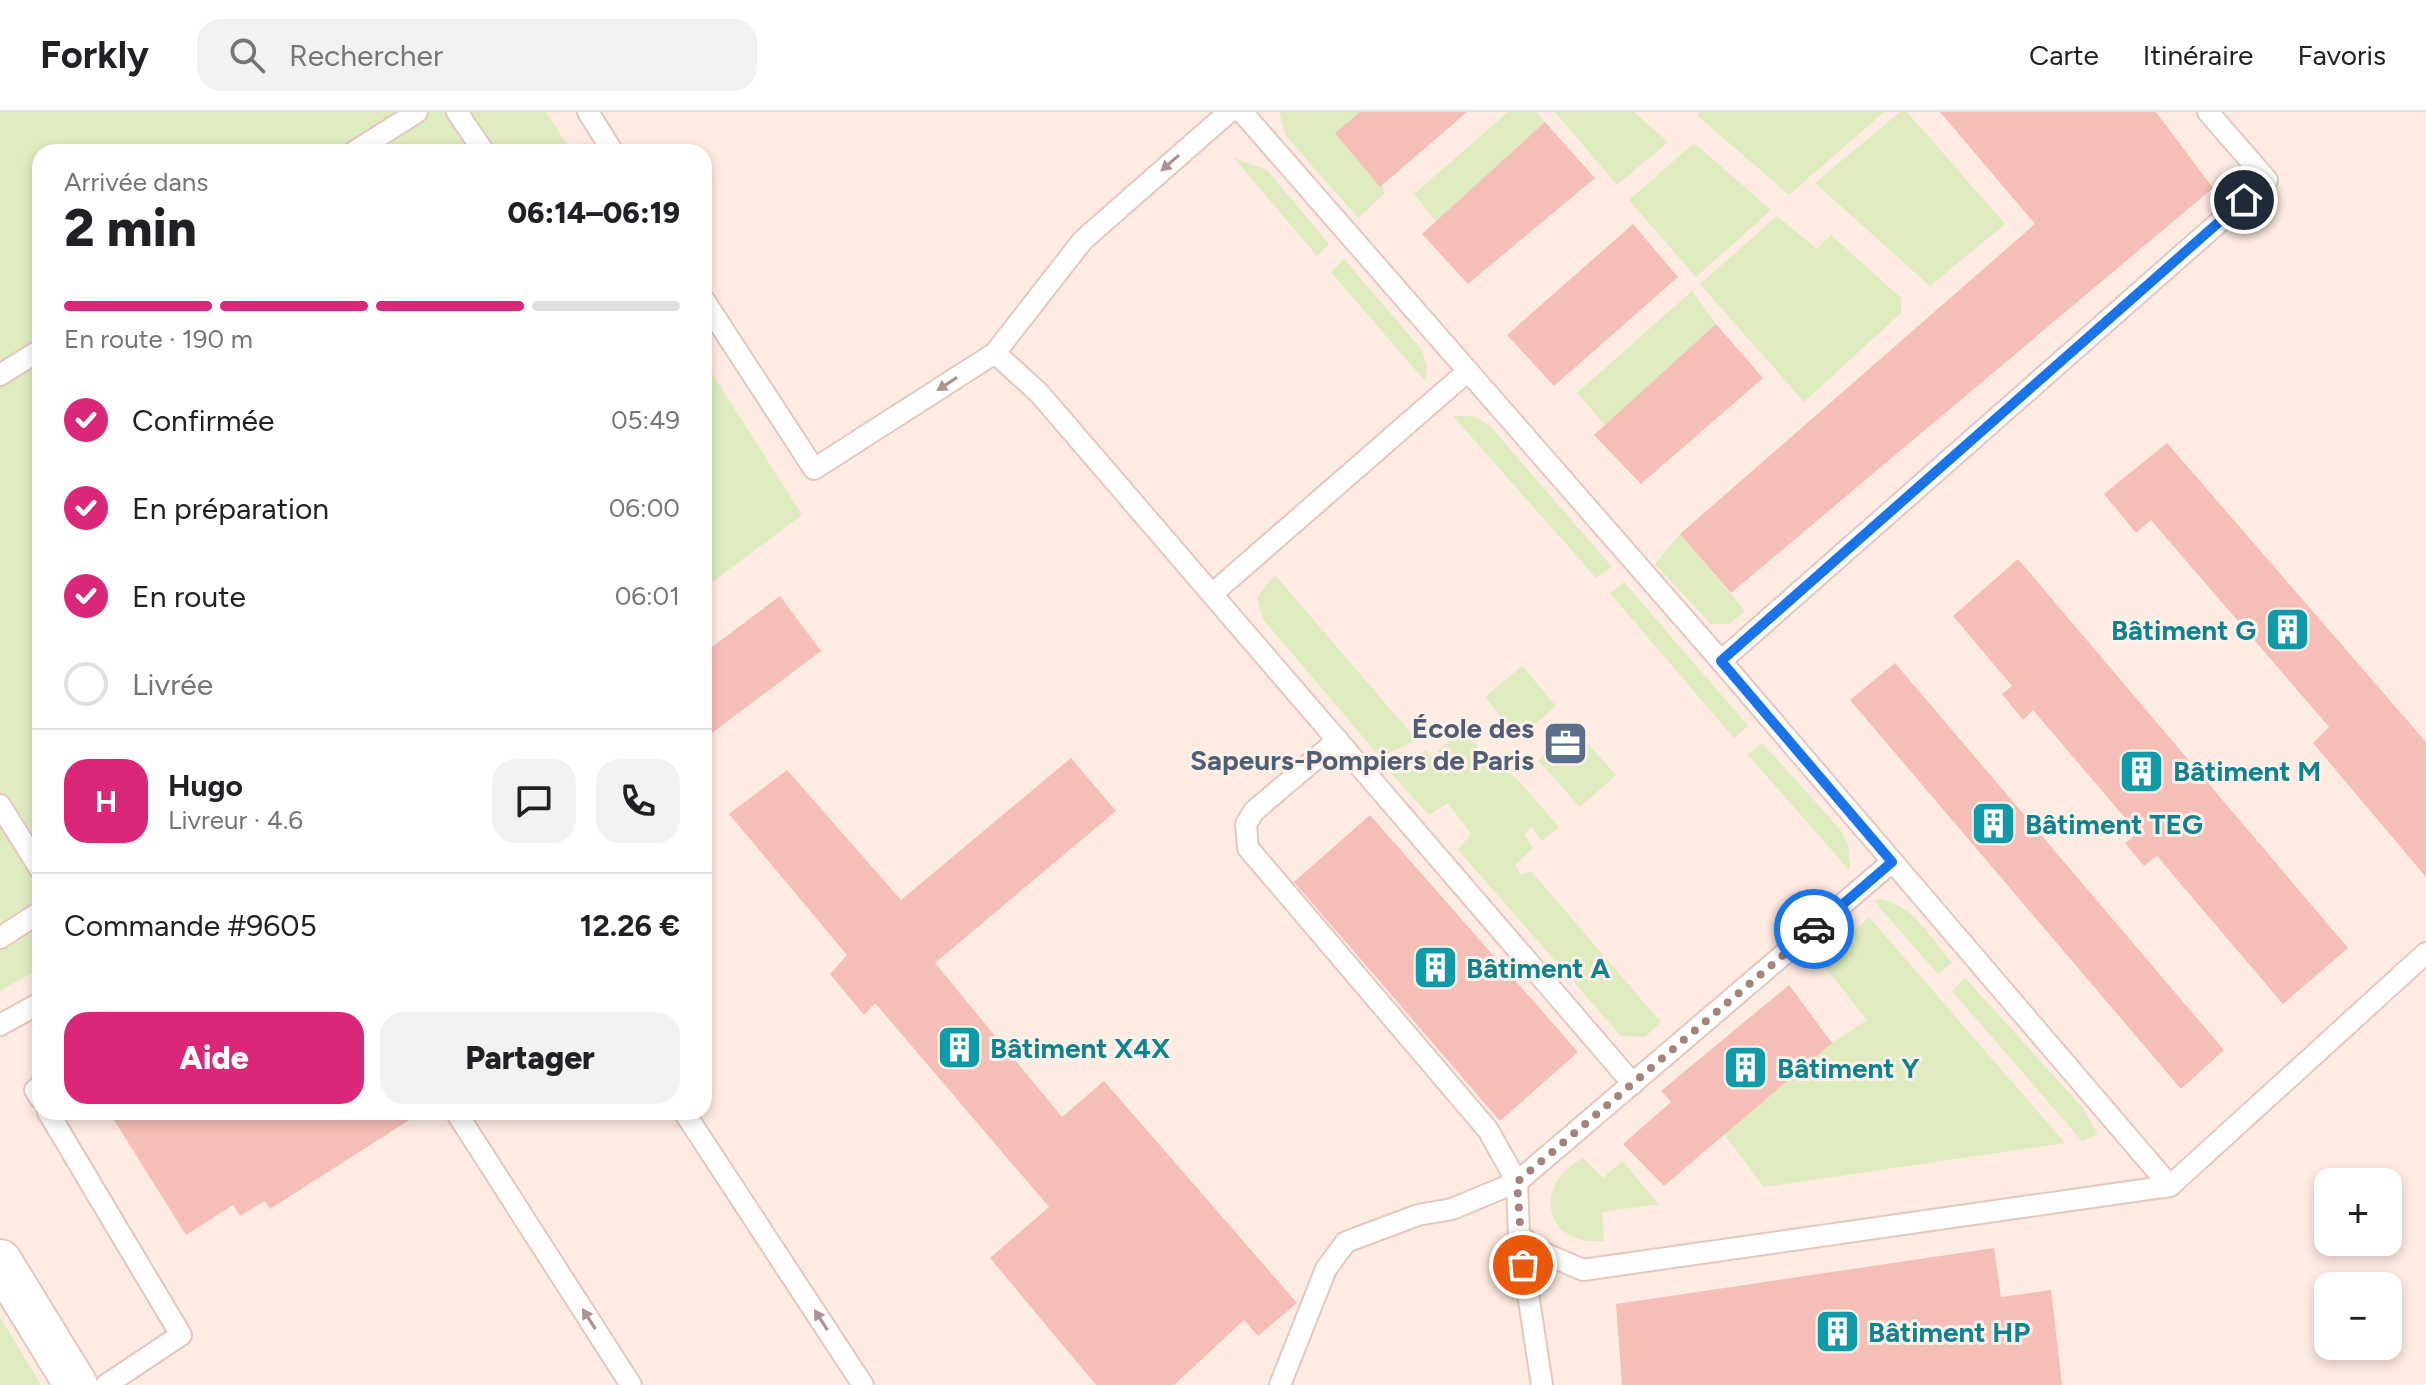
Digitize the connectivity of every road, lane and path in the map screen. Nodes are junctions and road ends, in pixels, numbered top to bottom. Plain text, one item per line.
1 (417, 112) edge
2 (457, 112) edge
3 (588, 112) edge
4 (1229, 112) edge
5 (1242, 112) edge
6 (2208, 112) edge
7 (367, 144) edge
8 (479, 144) edge
9 (608, 144) edge
10 (712, 312) edge
11 (995, 353) junction
12 (32, 355) edge
13 (1468, 371) junction
14 (0, 375) edge
15 (1212, 594) junction
16 (1721, 661) junction
17 (1338, 740) junction
18 (0, 805) edge
19 (32, 856) edge
20 (1892, 862) junction
21 (32, 917) edge
22 (0, 938) edge
23 (2426, 953) edge
24 (32, 1007) edge
25 (0, 1025) edge
26 (1633, 1084) junction
27 (53, 1120) edge
28 (461, 1120) edge
29 (689, 1120) edge
30 (1517, 1182) junction
31 (2170, 1186) junction
32 (1519, 1235) junction
33 (0, 1261) edge
34 (76, 1385) edge
35 (106, 1385) edge
36 (631, 1385) edge
37 (863, 1385) edge
38 (1280, 1385) edge
39 (1542, 1385) edge

1 - 7 lane
2 - 8 lane
3 - 9 lane
4 -> 11 lane
5 - 13 lane
6 - 16 lane
11 -> 10 lane
11 - 15 lane
12 - 14 lane
13 - 15 lane
13 - 16 lane
15 - 17 lane
16 - 20 lane
17 - 26 lane
17 - 30 lane
18 - 19 lane
20 - 26 lane
20 - 31 lane
21 - 22 lane
23 - 31 lane
24 - 25 lane
26 - 30 lane
27 - 35 lane
36 -> 28 lane
37 -> 29 lane
30 - 32 lane
30 - 38 lane
31 - 32 lane
32 - 39 lane
33 - 34 street

